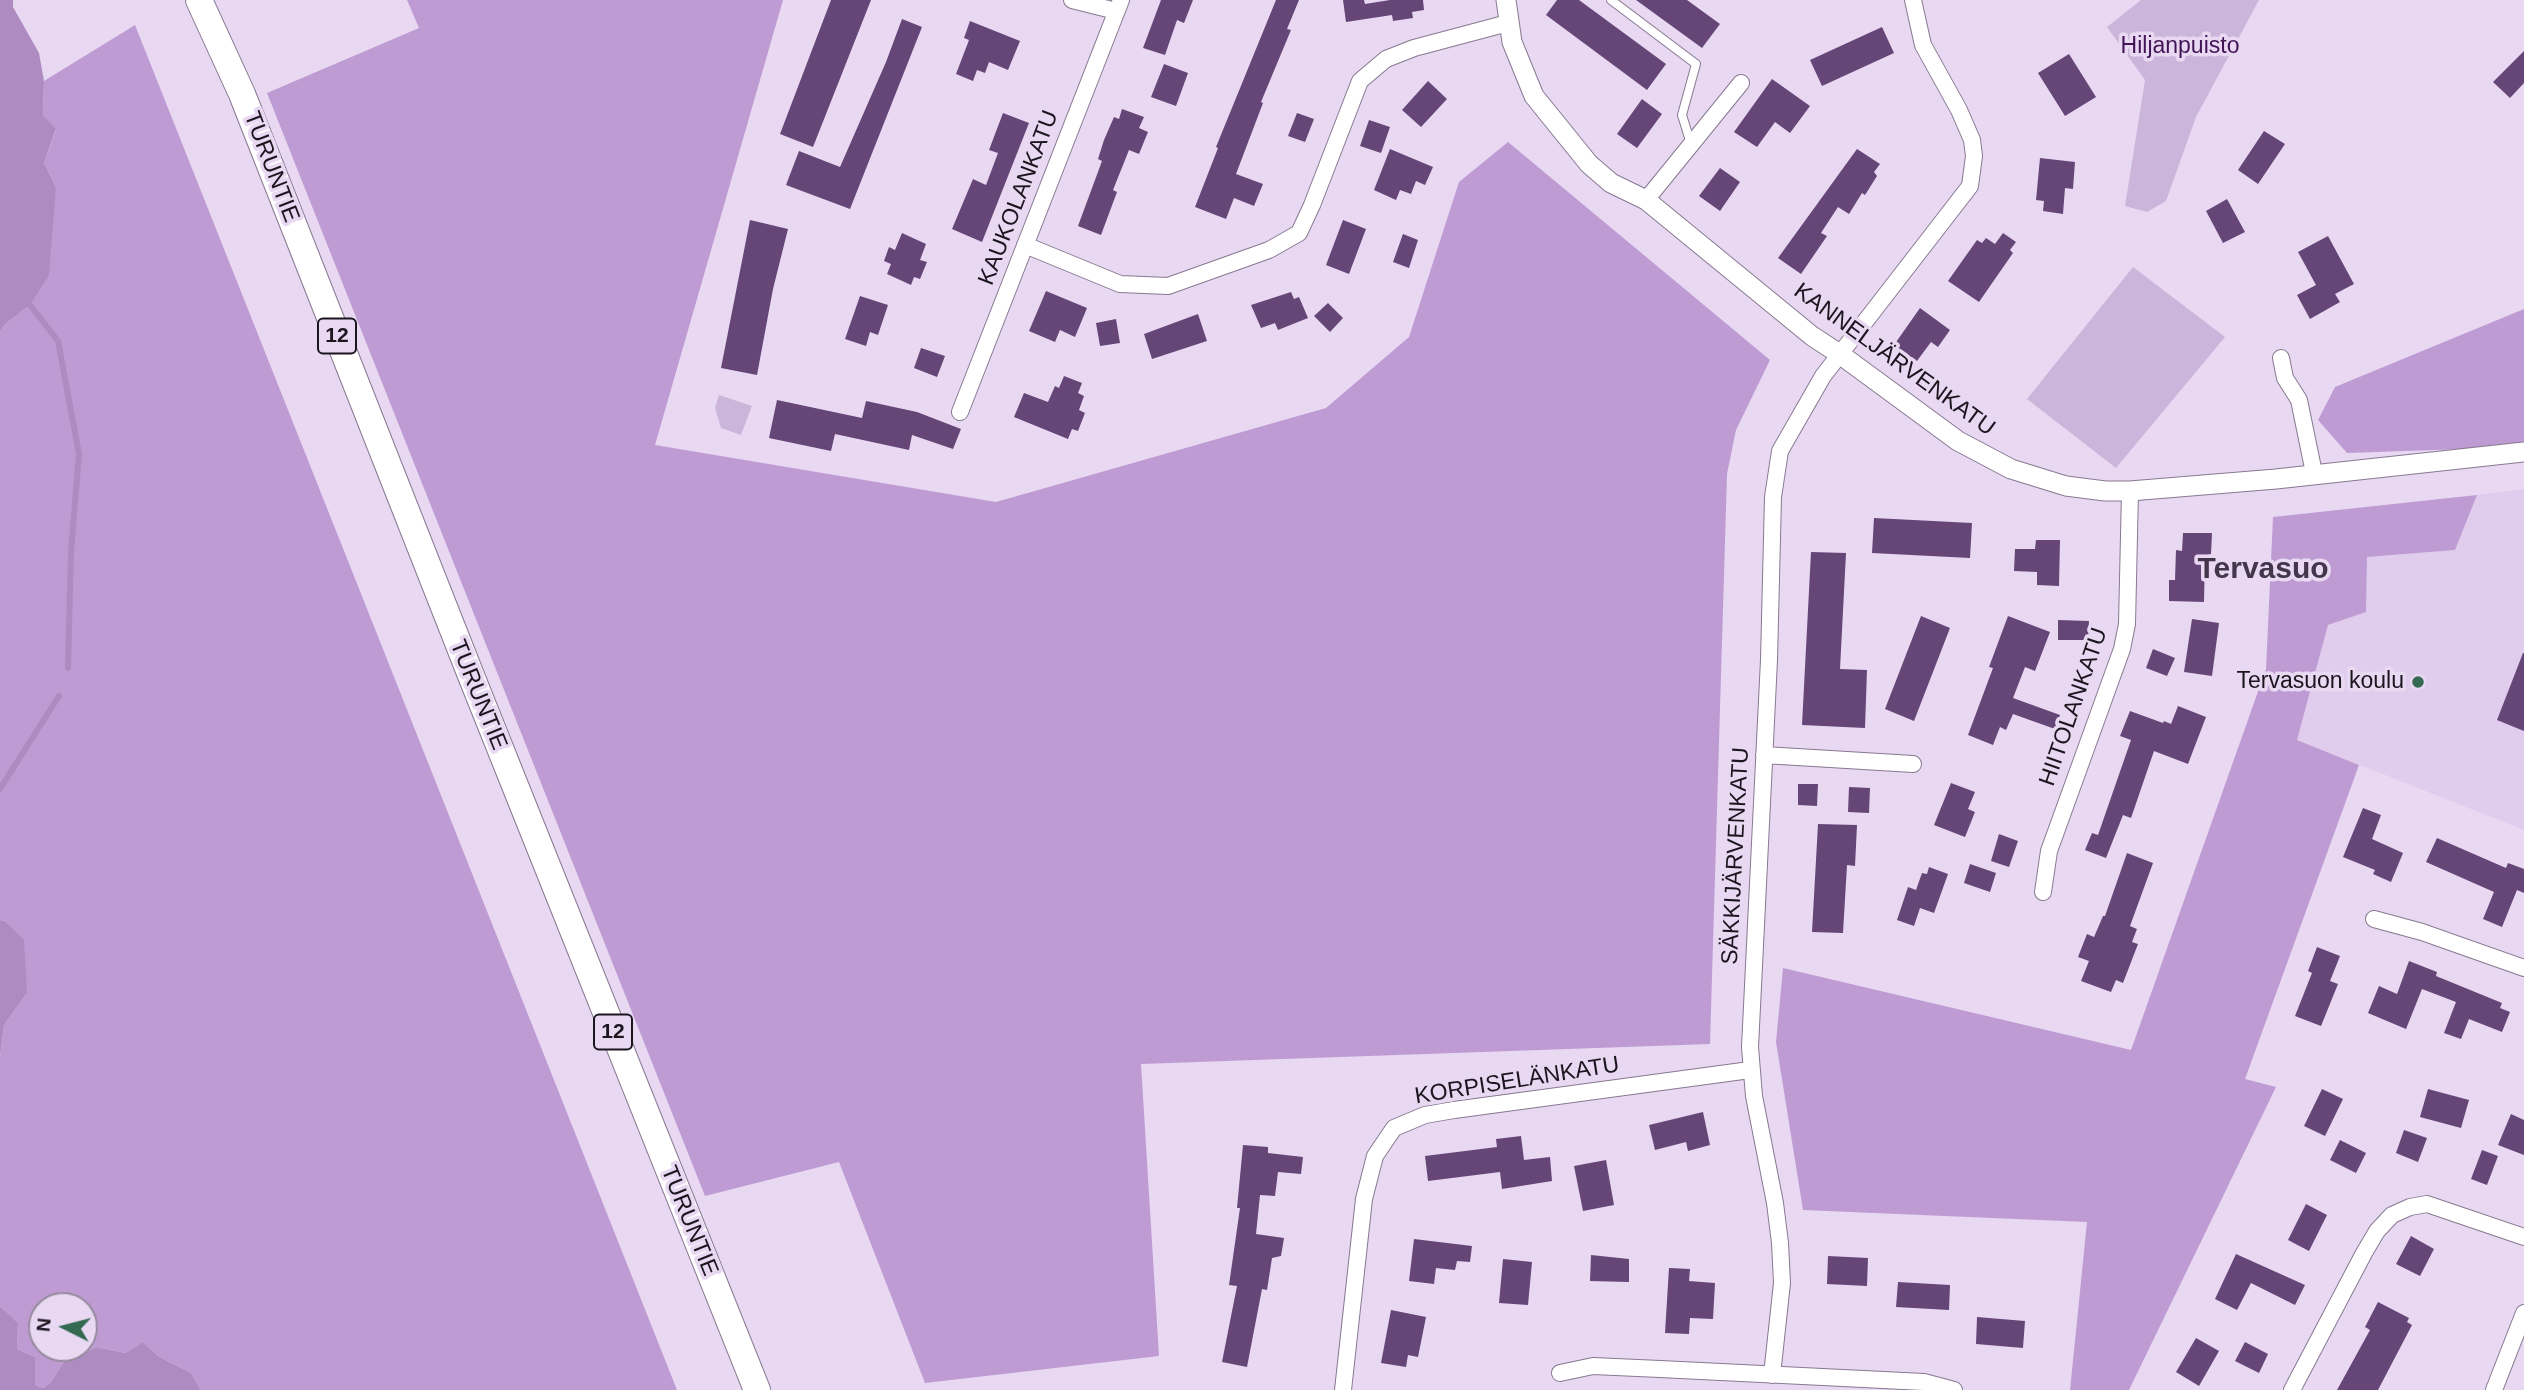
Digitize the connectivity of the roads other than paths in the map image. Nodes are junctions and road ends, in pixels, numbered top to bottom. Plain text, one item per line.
1 (198, 0) edge
2 (1072, 0) edge
3 (1506, 0) edge
4 (1611, 0) edge
5 (1913, 0) edge
6 (1119, 6) edge
7 (1508, 23) junction
8 (1741, 83) dead end
9 (1691, 144) junction
10 (1646, 200) junction
11 (1026, 245) junction
12 (1842, 355) junction
13 (2281, 358) dead end
14 (960, 412) dead end
15 (2524, 452) edge
16 (2314, 473) junction
17 (2130, 491) junction
18 (1764, 755) junction
19 (1913, 764) dead end
20 (2043, 892) dead end
21 (2374, 919) dead end
22 (2524, 968) edge
23 (1750, 1070) junction
24 (2524, 1237) edge
25 (2524, 1313) edge
26 (1560, 1373) dead end
27 (1772, 1375) junction
28 (757, 1390) edge
29 (1343, 1390) edge
30 (1954, 1390) edge
31 (2292, 1390) edge
32 (2494, 1390) edge

1 - 28 highway, TURUNTIE / 12
2 - 6 street
3 - 7 street, KANNELJÄRVENKATU
4 - 9 lane
5 - 12 street, SÄKKIJÄRVENKATU
6 - 11 street, KAUKOLANKATU
7 - 10 street, KANNELJÄRVENKATU
7 - 11 street
8 - 9 street
9 - 10 street
10 - 12 street, KANNELJÄRVENKATU
11 - 14 street, KAUKOLANKATU
12 - 17 street, KANNELJÄRVENKATU
12 - 18 street, SÄKKIJÄRVENKATU
13 - 16 street
15 - 16 street, KANNELJÄRVENKATU
16 - 17 street, KANNELJÄRVENKATU
17 - 20 street, HIITOLANKATU
18 - 19 street
18 - 23 street, SÄKKIJÄRVENKATU
21 - 22 street
23 - 27 street, SÄKKIJÄRVENKATU
23 - 29 street, KORPISELÄNKATU
24 - 31 street
25 - 32 street
26 - 27 street
27 - 30 street

